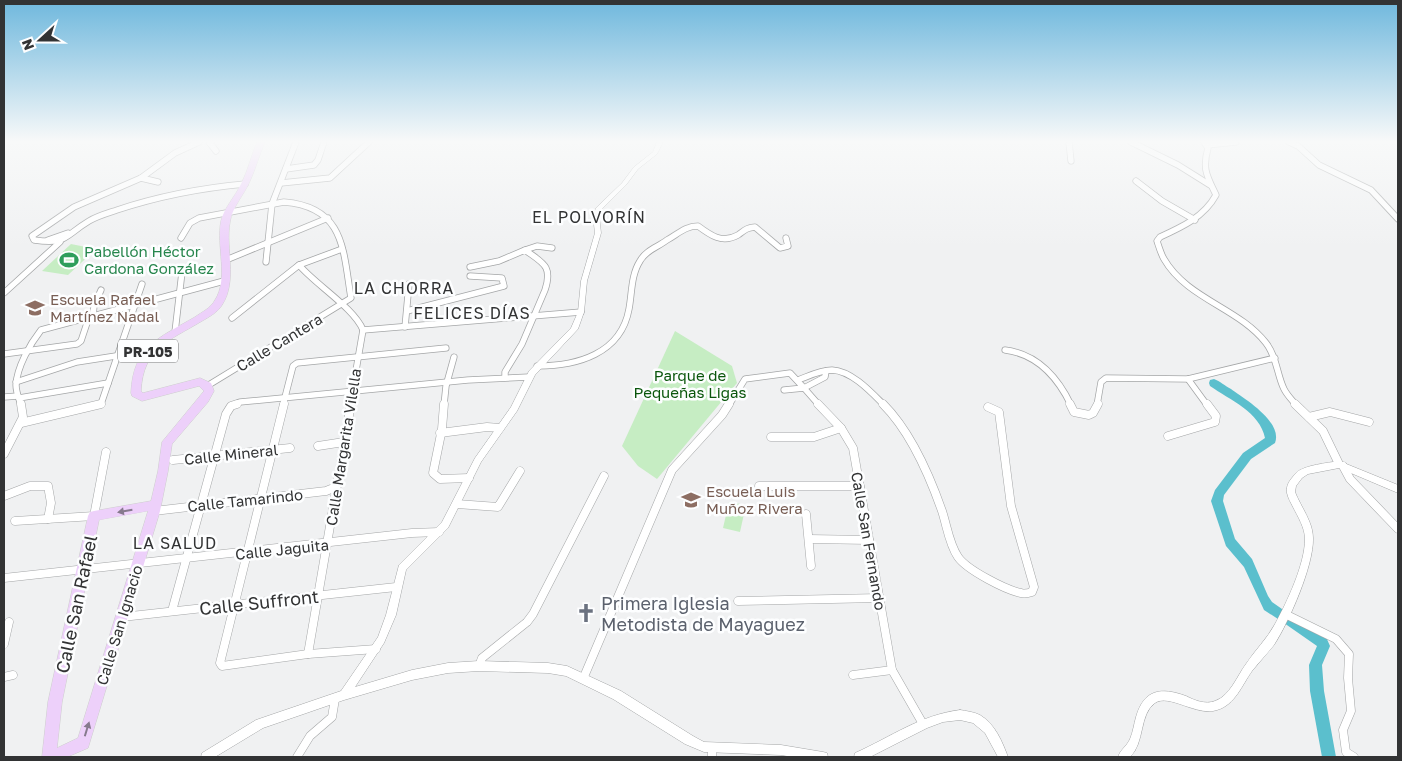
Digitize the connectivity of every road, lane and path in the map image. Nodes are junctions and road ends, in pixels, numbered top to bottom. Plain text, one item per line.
1 (141, 178) joint
2 (247, 178) edge
3 (283, 178) edge
4 (331, 178) edge
5 (629, 178) edge
6 (1198, 178) edge
7 (1207, 178) edge
8 (1346, 178) edge
9 (1136, 181) dead end
10 (158, 182) dead end
11 (281, 183) junction
12 (245, 184) junction
13 (1213, 187) junction
14 (272, 204) junction
15 (230, 212) junction
16 (328, 218) junction
17 (1398, 219) edge
18 (1195, 220) junction
19 (77, 228) junction
20 (68, 233) junction
21 (181, 238) dead end
22 (786, 238) dead end
23 (42, 242) junction
24 (60, 242) junction
25 (267, 242) junction
26 (552, 248) dead end
27 (342, 249) junction
28 (525, 250) junction
29 (226, 260) junction
30 (266, 262) dead end
31 (299, 265) junction
32 (470, 267) dead end
33 (182, 272) dead end
34 (470, 276) dead end
35 (224, 281) junction
36 (142, 284) dead end
37 (409, 284) dead end
38 (101, 290) dead end
39 (180, 293) junction
40 (4, 294) edge
41 (135, 304) junction
42 (341, 304) junction
43 (407, 310) junction
44 (581, 312) junction
45 (534, 314) junction
46 (91, 316) junction
47 (232, 318) dead end
48 (404, 327) junction
49 (363, 330) junction
50 (175, 332) junction
51 (446, 348) dead end
52 (1005, 350) dead end
53 (148, 351) junction
54 (30, 352) junction
55 (4, 354) edge
56 (117, 355) junction
57 (358, 357) junction
58 (454, 357) dead end
59 (1275, 358) junction
60 (537, 366) junction
61 (826, 371) junction
62 (505, 378) junction
63 (529, 378) junction
64 (1188, 379) junction
65 (798, 380) junction
66 (16, 382) junction
67 (108, 383) junction
68 (447, 383) junction
69 (207, 386) junction
70 (804, 388) junction
71 (784, 390) dead end
72 (351, 392) junction
73 (4, 397) edge
74 (18, 397) junction
75 (284, 398) junction
76 (988, 407) dead end
77 (1309, 417) junction
78 (1369, 422) dead end
79 (21, 423) junction
80 (500, 428) junction
81 (840, 428) junction
82 (440, 433) junction
83 (1168, 436) dead end
84 (771, 437) dead end
85 (344, 442) junction
86 (318, 446) dead end
87 (290, 448) dead end
88 (272, 449) junction
89 (106, 452) dead end
90 (4, 454) edge
91 (214, 456) junction
92 (173, 460) dead end
93 (1341, 465) junction
94 (520, 470) dead end
95 (604, 476) dead end
96 (469, 478) junction
97 (760, 486) dead end
98 (860, 486) junction
99 (336, 487) junction
100 (1398, 489) edge
101 (4, 496) edge
102 (260, 498) junction
103 (200, 504) junction
104 (457, 504) junction
105 (154, 508) junction
106 (806, 514) dead end
107 (94, 516) junction
108 (48, 519) junction
109 (15, 521) dead end
110 (1398, 530) edge
111 (440, 532) junction
112 (809, 539) junction
113 (869, 540) junction
114 (328, 544) junction
115 (247, 553) junction
116 (187, 558) junction
117 (138, 564) junction
118 (811, 566) dead end
119 (83, 570) junction
120 (4, 578) edge
121 (396, 587) junction
122 (318, 596) junction
123 (879, 598) junction
124 (738, 601) dead end
125 (236, 604) junction
126 (172, 611) junction
127 (1285, 614) junction
128 (122, 617) junction
129 (9, 622) dead end
130 (4, 644) edge
131 (376, 649) junction
132 (308, 654) junction
133 (480, 666) junction
134 (892, 670) junction
135 (13, 675) dead end
136 (853, 675) dead end
137 (4, 678) edge
138 (582, 679) junction
139 (340, 697) junction
140 (923, 724) junction
141 (712, 753) edge
142 (212, 756) edge
143 (865, 756) edge
144 (51, 757) edge
145 (297, 757) edge
146 (823, 757) edge
147 (1003, 757) edge
148 (1123, 757) edge
149 (1354, 757) edge

1 - 10 street
1 - 23 street
2 - 12 main road, PR-105
3 - 11 street
4 - 11 street
5 - 44 street
6 - 13 street
7 - 13 street
8 - 17 street
9 - 18 street
11 - 14 street
12 - 15 main road, PR-105
12 - 19 street
13 - 18 street
14 - 15 street
14 - 16 street
14 - 25 street
15 - 21 street
15 - 29 main road, PR-105
16 - 25 street
16 - 27 street
18 - 59 street
19 - 20 street
19 - 24 street
20 - 23 street
20 - 24 street
22 - 60 street
23 - 24 street
24 - 40 street
25 - 29 street
25 - 30 street
26 - 28 street
27 - 31 street
27 - 42 street, Calle Cantera
28 - 32 street
28 - 45 street
29 - 35 main road, PR-105
31 - 42 street
31 - 47 street
33 - 39 street
34 - 43 street
35 - 39 street
35 - 50 main road, PR-105
36 - 41 street
37 - 43 street
38 - 46 street
39 - 41 street
39 - 50 street
41 - 46 street
41 - 56 street
42 - 49 street
42 - 69 street, Calle Cantera
43 - 48 street
44 - 45 street
44 - 60 street
45 - 48 street
45 - 62 street
46 - 54 street
46 - 54 street
48 - 49 street
49 - 57 street, Calle Margarita Vilella
50 - 53 main road, PR-105
51 - 57 street
52 - 64 street
53 - 56 street
53 - 69 main road, PR-105
54 - 55 street
54 - 66 street
56 - 66 street
56 - 67 street
57 - 72 street, Calle Margarita Vilella
57 - 75 street
58 - 68 street
59 - 64 street
59 - 77 street
60 - 63 street
61 - 65 street
61 - 70 street
61 - 76 street
62 - 63 street
62 - 68 street
63 - 80 street
64 - 83 street
65 - 70 street, Calle San Fernando
65 - 138 street
66 - 74 street
67 - 74 street
67 - 79 street
68 - 72 street
68 - 82 street
69 - 105 main road, Calle San Ignacio
70 - 71 street
70 - 81 street, Calle San Fernando
72 - 75 street
72 - 85 street, Calle Margarita Vilella
73 - 74 street
74 - 79 street
75 - 88 street
75 - 91 street
77 - 78 street
77 - 93 street
79 - 90 street
80 - 82 street
80 - 96 street
81 - 84 street
81 - 98 street, Calle San Fernando
82 - 96 street
85 - 86 street
85 - 99 street, Calle Margarita Vilella
87 - 88 street, Calle Mineral
88 - 91 street, Calle Mineral
88 - 102 street
89 - 107 street, Calle San Rafael
91 - 92 street, Calle Mineral
91 - 103 street
93 - 100 street
93 - 110 street
93 - 127 street
94 - 104 street
95 - 133 street
96 - 104 street
97 - 98 street
98 - 113 street, Calle San Fernando
99 - 102 street, Calle Tamarindo
99 - 114 street, Calle Margarita Vilella
101 - 108 street
102 - 103 street, Calle Tamarindo
102 - 115 street
103 - 105 street, Calle Tamarindo
103 - 116 street
104 - 111 street
105 -> 107 main road, Calle Tamarindo
105 - 117 main road, Calle San Ignacio
106 - 112 street
107 - 108 street, Calle Tamarindo
107 - 119 main road, Calle San Rafael
108 - 109 street, Calle Tamarindo
111 - 114 street, Calle Jaguita
111 - 121 street
112 - 113 street
112 - 118 street
113 - 123 street, Calle San Fernando
114 - 115 street, Calle Jaguita
114 - 122 street, Calle Margarita Vilella
115 - 116 street, Calle Jaguita
115 - 125 street
116 - 117 street, Calle Jaguita
116 - 126 street
117 - 119 street, Calle Jaguita
117 - 128 main road, Calle San Ignacio
119 - 120 street, Calle Jaguita
119 - 144 main road, Calle San Rafael
121 - 122 street, Calle Suffront
121 - 131 street
122 - 125 street, Calle Suffront
122 - 132 street, Calle Margarita Vilella
123 - 124 street
123 - 134 street, Calle San Fernando
125 - 126 street, Calle Suffront
125 - 132 street
126 - 128 street, Calle Suffront
127 - 148 street
127 - 149 street
144 -> 128 main road, Calle San Ignacio
129 - 130 street
131 - 132 street
131 - 139 street
133 - 138 street
133 - 139 street
134 - 136 street
134 - 140 street, Calle San Fernando
135 - 137 street
138 - 141 street
139 - 142 street
139 - 145 street
140 - 143 street
140 - 147 street
141 - 146 street

